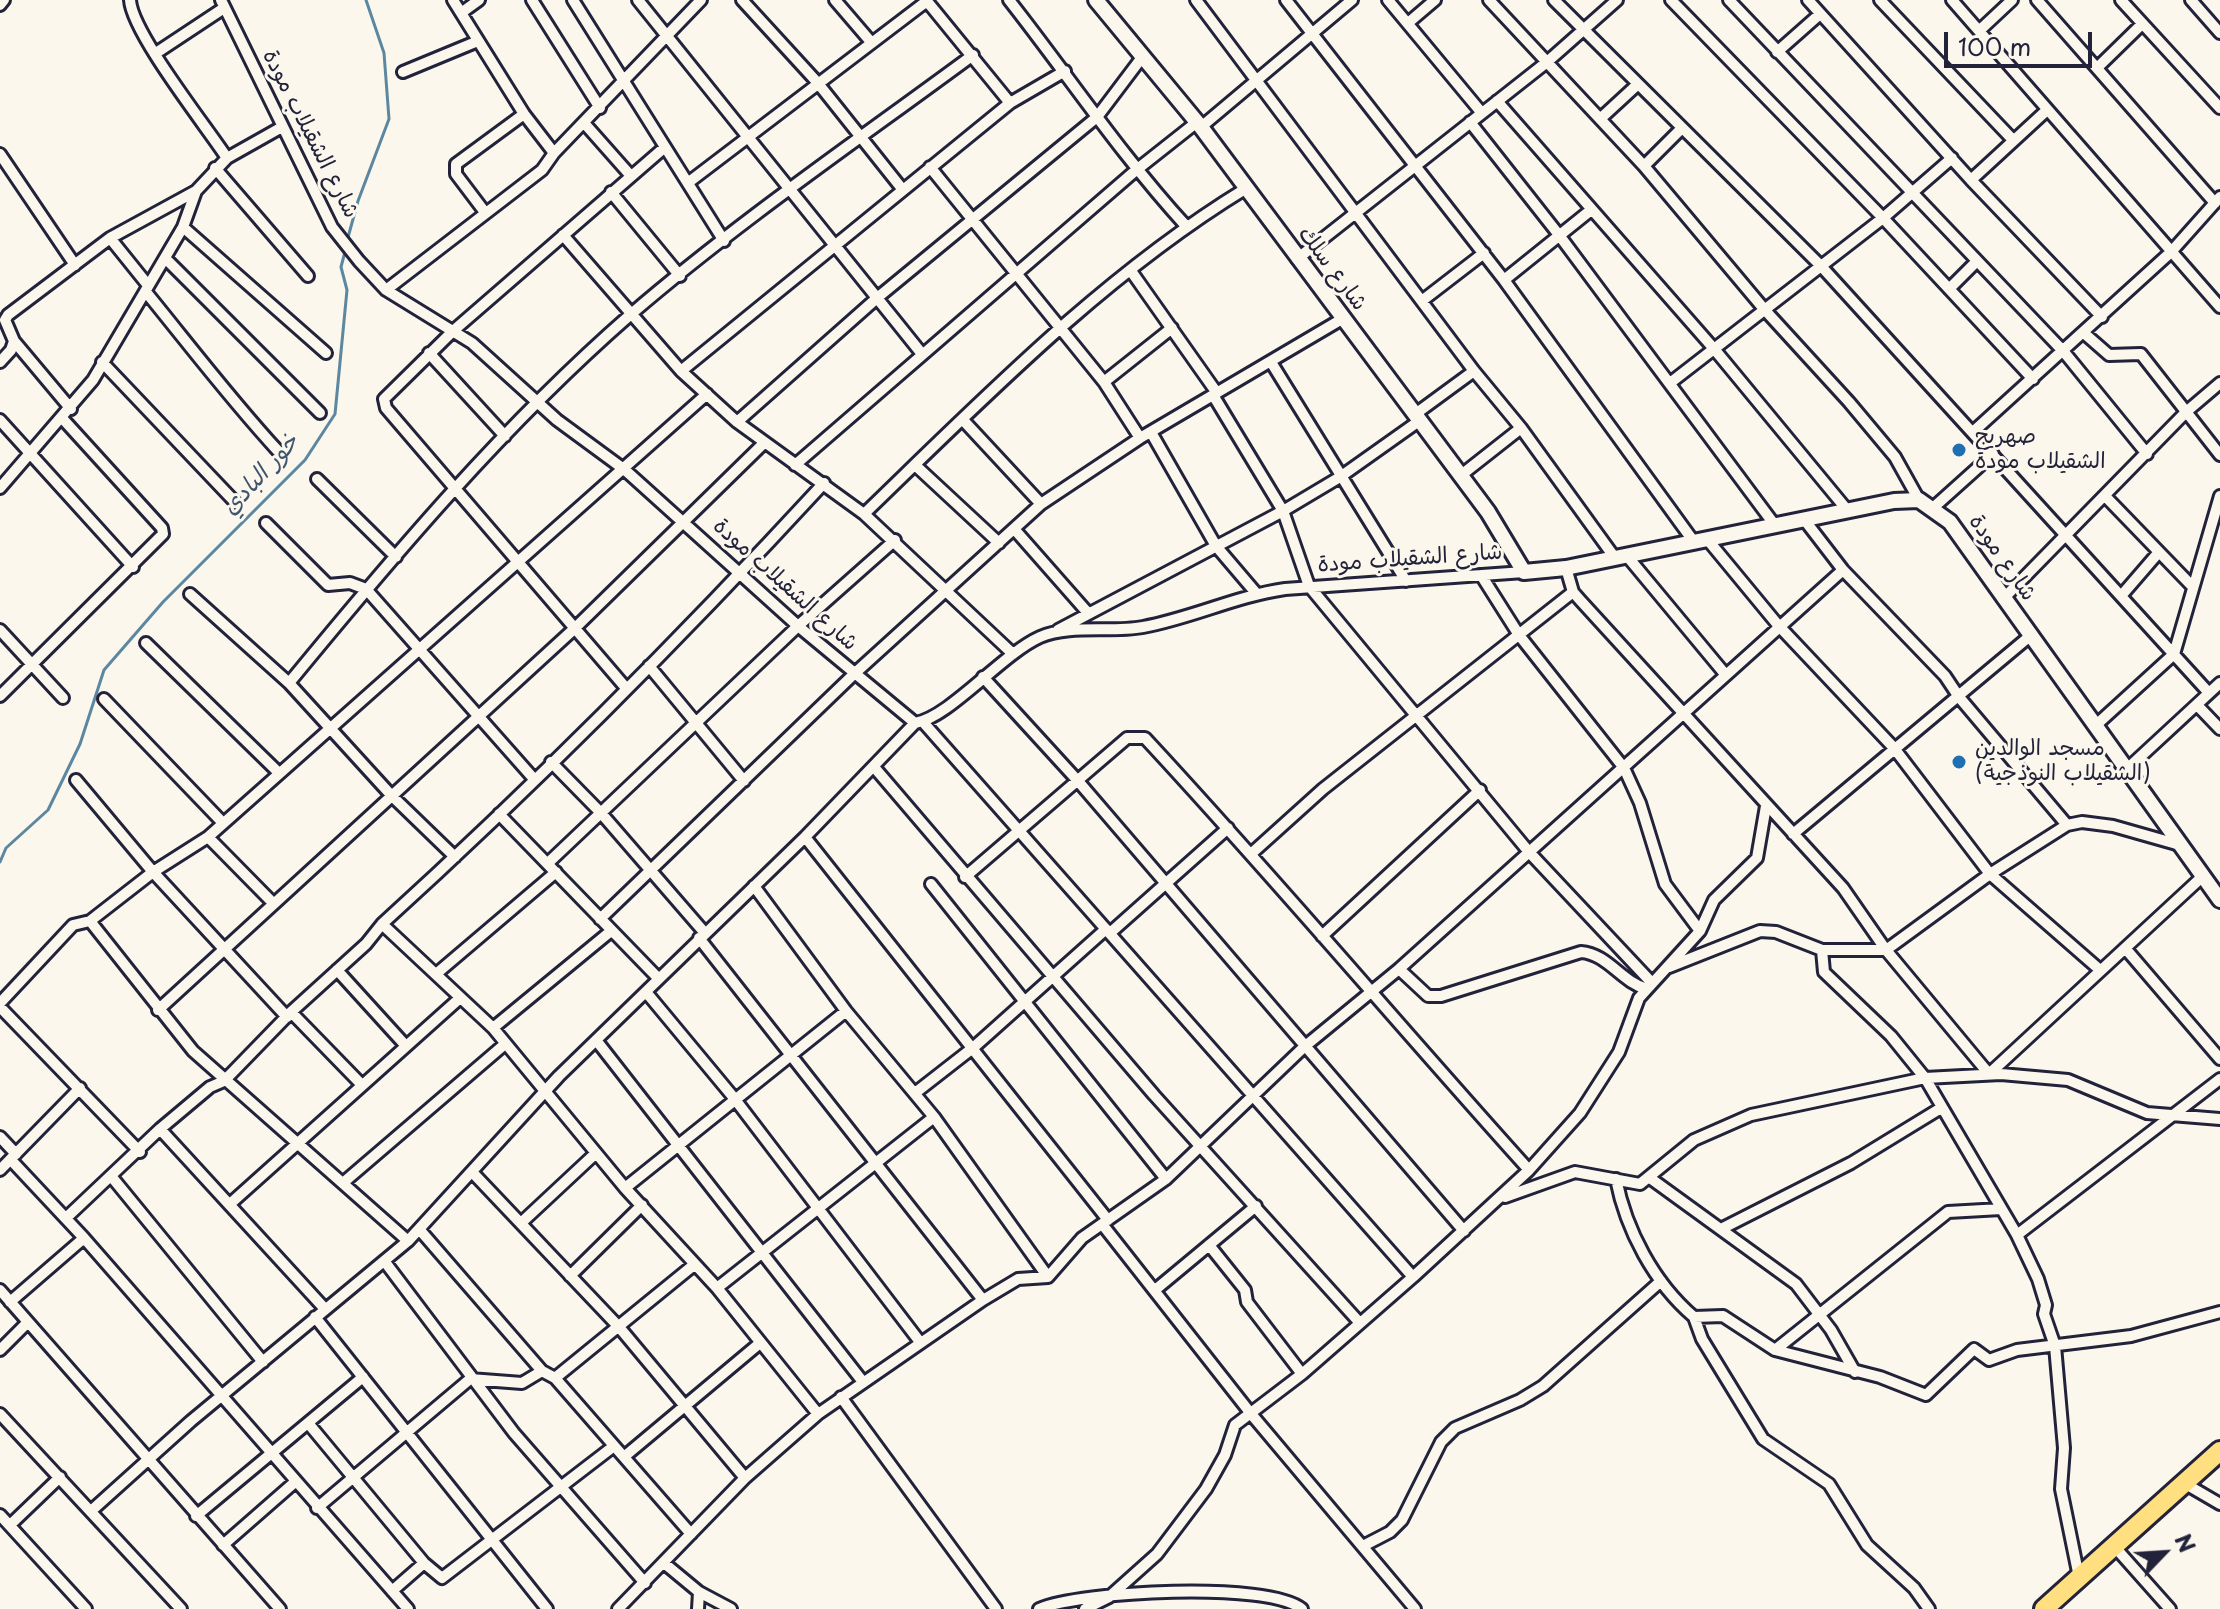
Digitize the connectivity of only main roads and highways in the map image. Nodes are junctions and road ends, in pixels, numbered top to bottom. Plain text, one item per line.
1 (2220, 1451) edge
2 (2044, 1609) edge

1 - 2 highway

